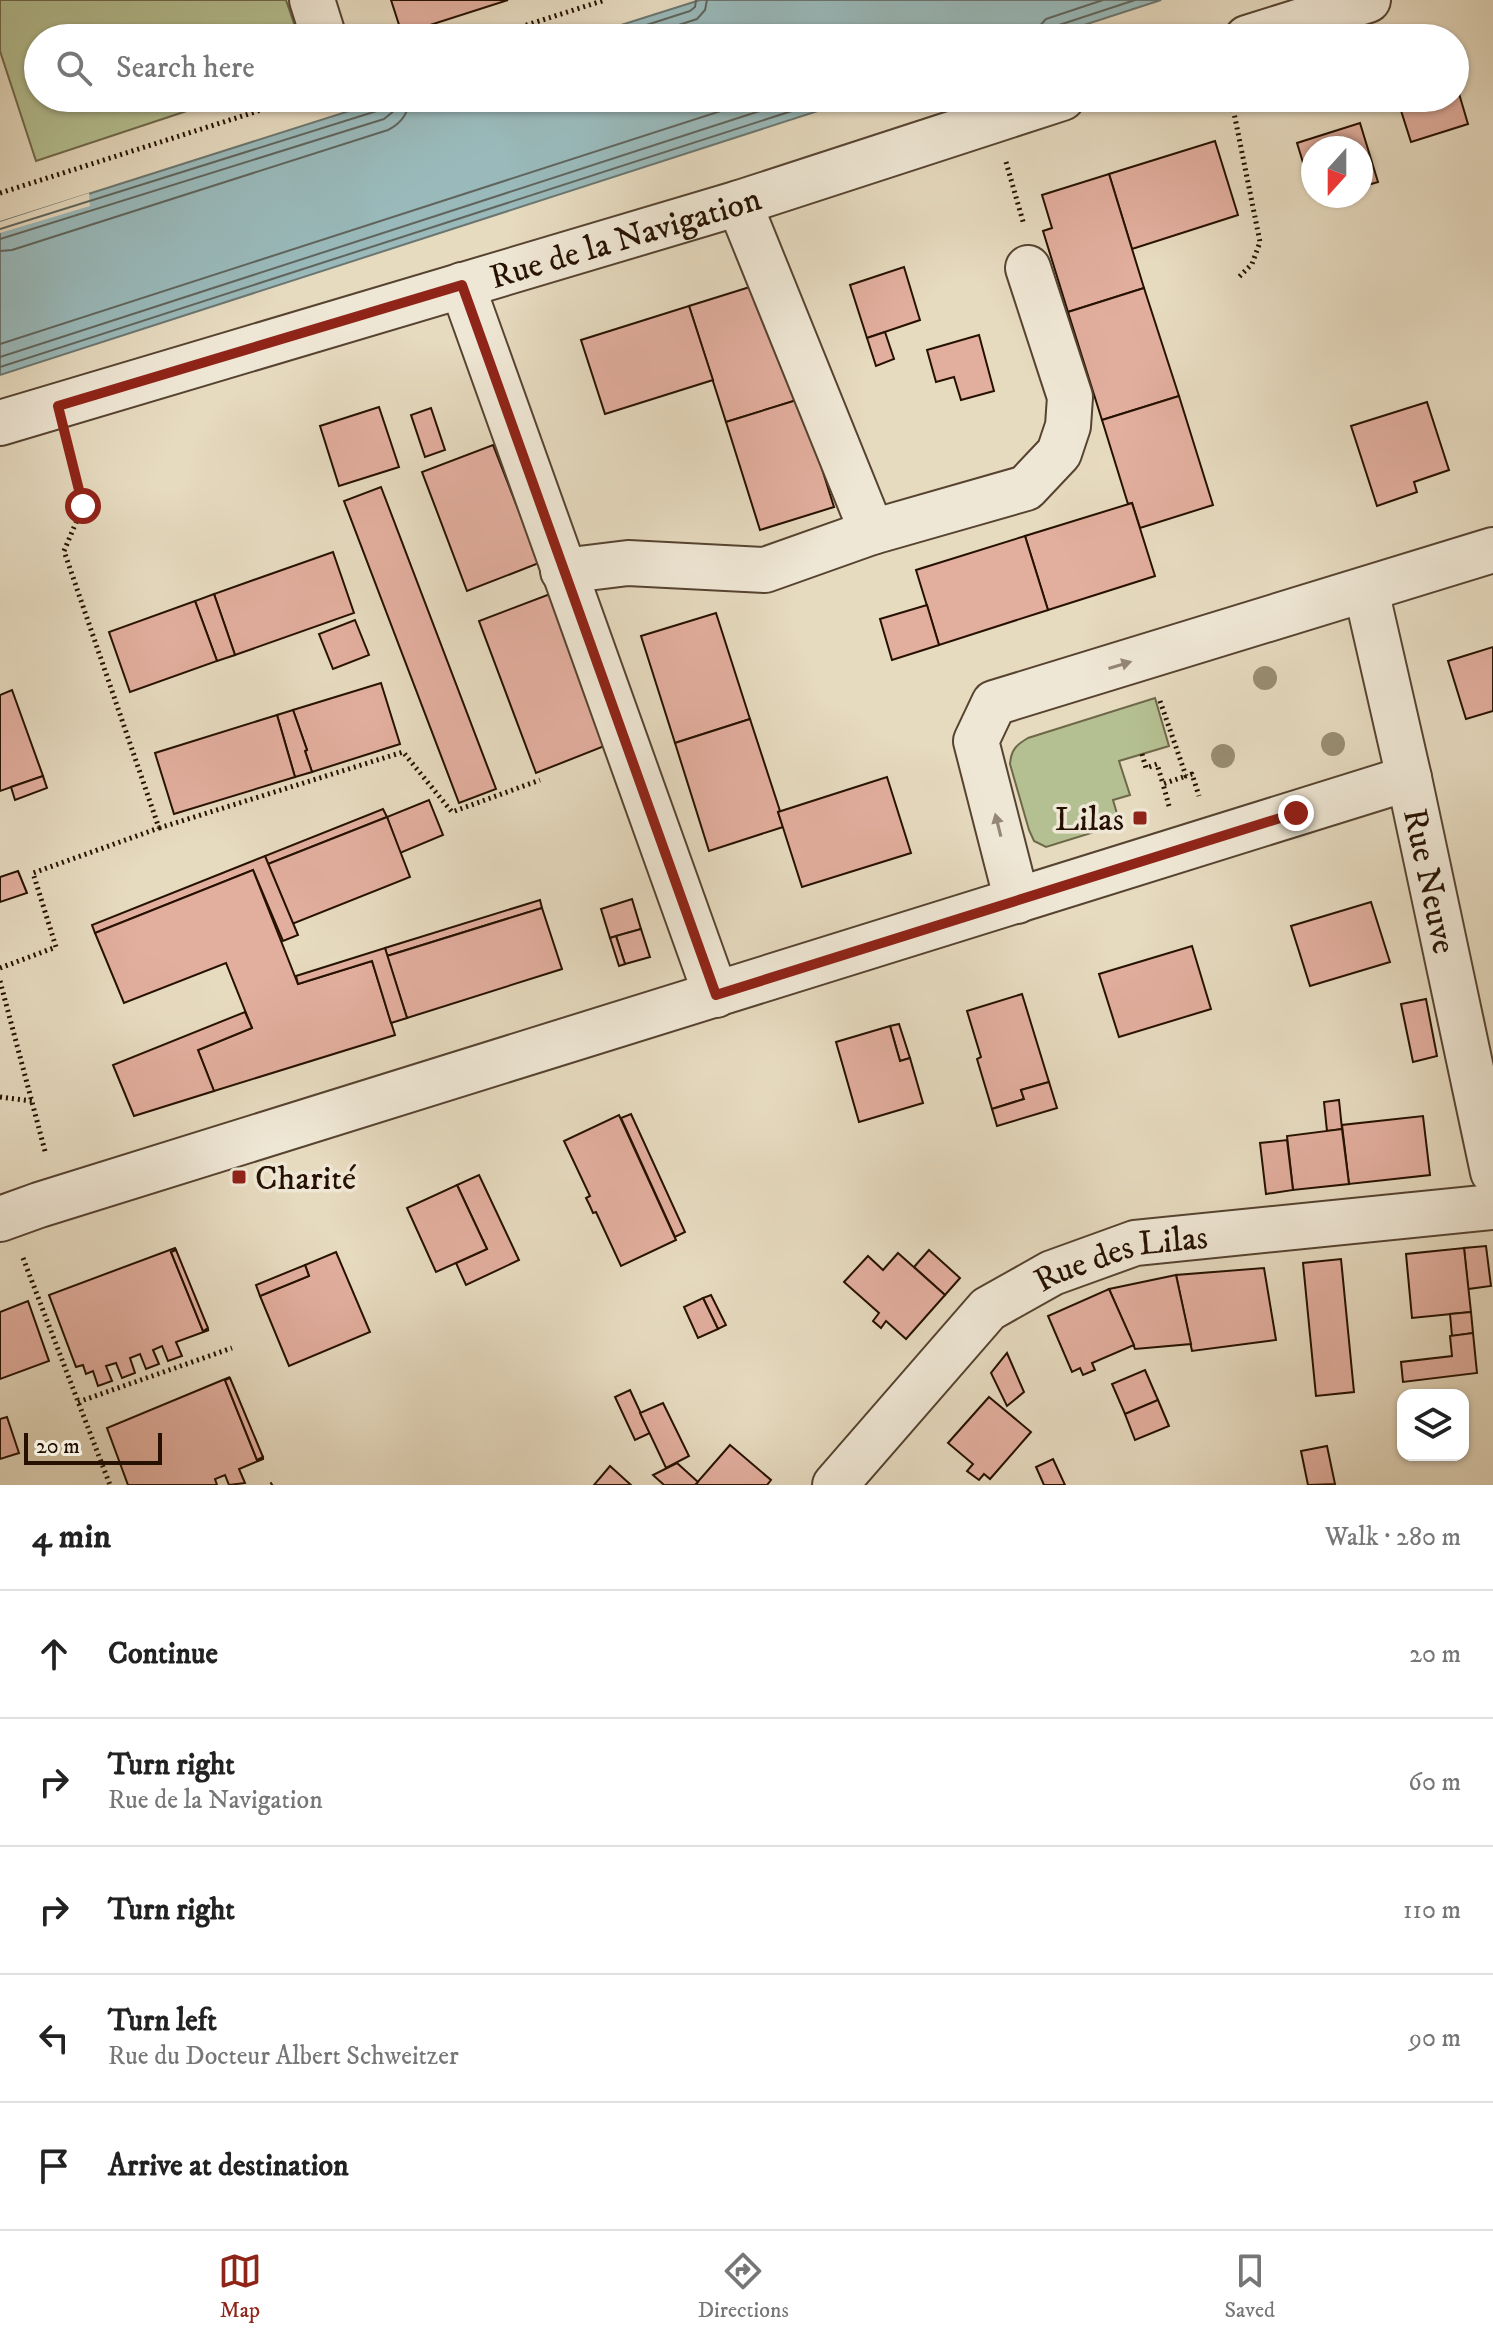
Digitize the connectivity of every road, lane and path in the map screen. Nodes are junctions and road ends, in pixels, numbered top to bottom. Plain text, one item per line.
1 (312, 0) edge
2 (605, 0) edge
3 (1368, 0) edge
4 (320, 24) edge
5 (530, 24) edge
6 (1292, 24) edge
7 (255, 112) edge
8 (1019, 112) edge
9 (1234, 112) edge
10 (994, 120) junction
11 (0, 193) edge
12 (739, 203) junction
13 (1028, 268) joint
14 (1238, 278) dead end
15 (462, 285) junction
16 (58, 406) junction
17 (0, 423) edge
18 (872, 532) junction
19 (1493, 550) edge
20 (563, 571) junction
21 (1366, 590) junction
22 (1146, 657) junction
23 (1142, 754) dead end
24 (1409, 778) junction
25 (540, 780) dead end
26 (1163, 784) dead end
27 (159, 828) junction
28 (1214, 839) junction
29 (1017, 901) junction
30 (0, 968) edge
31 (0, 981) edge
32 (716, 995) junction
33 (0, 1097) edge
34 (32, 1101) junction
35 (1493, 1172) edge
36 (58, 1199) junction
37 (1493, 1207) edge
38 (3, 1218) edge
39 (232, 1348) dead end
40 (78, 1402) junction
41 (110, 1485) edge
42 (835, 1485) edge

1 - 4 street
2 - 5 path
3 - 6 street
7 - 11 path
8 - 10 street, Rue de la Navigation
9 - 14 path
10 - 12 street, Rue de la Navigation
10 - 13 path
12 - 15 street, Rue de la Navigation
12 - 18 street
13 - 18 street
15 - 16 street, Rue de la Navigation
15 - 20 street
16 - 17 street, Rue de la Navigation
16 - 27 path
18 - 20 street
19 - 21 street
20 - 32 street
21 - 22 street
21 - 24 street, Rue Neuve
22 - 28 path
29 -> 22 street
23 - 26 path
24 - 28 street
24 - 35 street, Rue Neuve
25 - 27 path
27 - 30 path
28 - 29 street
29 - 32 street
31 - 34 path
32 - 36 street
33 - 34 path
34 - 36 path
36 - 38 street
37 - 42 street, Rue des Lilas
38 - 40 path
39 - 40 path
40 - 41 path

